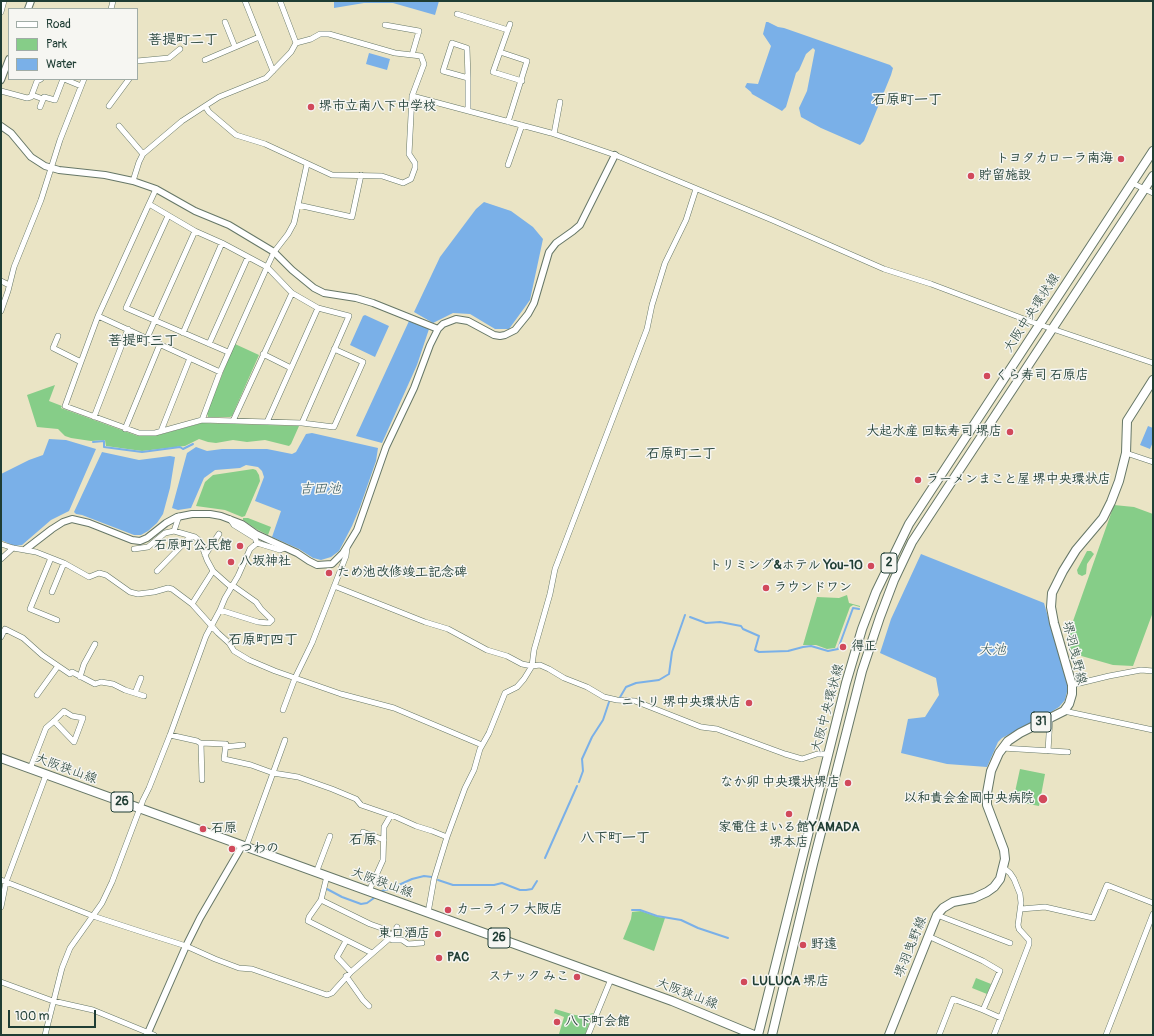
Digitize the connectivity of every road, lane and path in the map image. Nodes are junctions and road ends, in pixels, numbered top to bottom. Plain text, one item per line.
1 (4, 1) edge
2 (245, 1) edge
3 (280, 1) edge
4 (1, 12) edge
5 (457, 14) dead end
6 (225, 22) dead end
7 (386, 25) dead end
8 (259, 36) junction
9 (296, 43) junction
10 (235, 47) junction
11 (180, 49) dead end
12 (500, 52) junction
13 (412, 55) junction
14 (138, 60) edge
15 (205, 60) dead end
16 (8, 62) edge
17 (273, 70) junction
18 (468, 78) junction
19 (1, 80) edge
20 (38, 80) edge
21 (63, 80) edge
22 (66, 80) edge
23 (84, 80) edge
24 (128, 80) edge
25 (522, 80) junction
26 (81, 86) junction
27 (1, 90) edge
28 (32, 95) junction
29 (412, 96) junction
30 (43, 99) junction
31 (560, 102) dead end
32 (109, 106) dead end
33 (205, 106) junction
34 (40, 107) dead end
35 (468, 111) junction
36 (508, 122) junction
37 (522, 125) junction
38 (1, 126) edge
39 (118, 126) dead end
40 (554, 134) junction
41 (1153, 150) edge
42 (143, 154) junction
43 (615, 155) junction
44 (307, 164) junction
45 (508, 165) dead end
46 (51, 169) junction
47 (361, 175) junction
48 (1153, 176) edge
49 (133, 181) junction
50 (1132, 183) junction
51 (156, 189) junction
52 (696, 189) junction
53 (1144, 190) junction
54 (1153, 193) edge
55 (149, 204) junction
56 (298, 205) junction
57 (168, 216) junction
58 (194, 231) junction
59 (222, 243) junction
60 (274, 252) junction
61 (248, 257) junction
62 (267, 268) junction
63 (1, 281) edge
64 (9, 284) junction
65 (292, 292) junction
66 (318, 308) junction
67 (1, 311) edge
68 (98, 316) junction
69 (155, 321) junction
70 (1039, 324) junction
71 (1052, 328) junction
72 (128, 329) junction
73 (438, 329) junction
74 (183, 333) junction
75 (58, 336) dead end
76 (147, 338) junction
77 (160, 344) junction
78 (209, 344) junction
79 (334, 349) junction
80 (228, 352) junction
81 (263, 354) junction
82 (190, 358) junction
83 (81, 362) junction
84 (1153, 363) edge
85 (291, 368) junction
86 (220, 372) junction
87 (1153, 380) edge
88 (94, 417) junction
89 (202, 420) junction
90 (233, 421) junction
91 (267, 422) junction
92 (302, 423) junction
93 (125, 429) junction
94 (161, 431) junction
95 (1126, 453) junction
96 (1153, 462) edge
97 (179, 516) junction
98 (230, 519) junction
99 (174, 532) junction
100 (219, 534) dead end
101 (191, 536) junction
102 (257, 543) junction
103 (1, 544) edge
104 (13, 548) junction
105 (285, 548) junction
106 (347, 548) junction
107 (134, 549) dead end
108 (26, 550) junction
109 (205, 555) junction
110 (51, 558) junction
111 (1, 559) edge
112 (64, 563) junction
113 (157, 570) dead end
114 (214, 571) junction
115 (232, 586) junction
116 (334, 586) junction
117 (52, 592) dead end
118 (192, 604) junction
119 (220, 610) junction
120 (57, 620) dead end
121 (211, 624) junction
122 (1, 637) edge
123 (95, 644) dead end
124 (58, 666) junction
125 (532, 666) junction
126 (1153, 671) edge
127 (80, 677) junction
128 (140, 678) dead end
129 (295, 678) junction
130 (1072, 685) junction
131 (135, 693) junction
132 (37, 695) dead end
133 (144, 696) dead end
134 (283, 710) dead end
135 (1064, 711) junction
136 (1050, 718) junction
137 (54, 721) junction
138 (1153, 730) edge
139 (170, 735) junction
140 (285, 740) dead end
141 (201, 743) junction
142 (243, 745) dead end
143 (482, 745) junction
144 (225, 747) junction
145 (1002, 748) junction
146 (1048, 751) junction
147 (1068, 752) dead end
148 (828, 754) junction
149 (1, 758) edge
150 (30, 769) junction
151 (273, 773) junction
152 (46, 775) junction
153 (202, 780) dead end
154 (140, 809) junction
155 (391, 815) junction
156 (363, 832) dead end
157 (330, 836) dead end
158 (447, 837) junction
159 (384, 840) junction
160 (244, 846) junction
161 (1004, 868) junction
162 (316, 873) junction
163 (327, 876) junction
164 (4, 881) edge
165 (369, 891) junction
166 (321, 900) junction
167 (1153, 903) edge
168 (791, 905) junction
169 (1, 907) edge
170 (803, 908) junction
171 (1021, 908) junction
172 (428, 913) junction
173 (1153, 914) edge
174 (937, 915) junction
175 (93, 916) junction
176 (397, 927) dead end
177 (928, 936) junction
178 (390, 937) junction
179 (346, 941) junction
180 (1010, 943) dead end
181 (422, 944) dead end
182 (186, 946) junction
183 (372, 953) junction
184 (351, 972) junction
185 (346, 976) junction
186 (611, 979) junction
187 (1, 982) edge
188 (53, 1001) junction
189 (369, 1006) dead end
190 (983, 1010) junction
191 (1001, 1018) junction
192 (150, 1034) edge
193 (45, 1035) edge
194 (588, 1035) edge
195 (754, 1035) edge
196 (758, 1035) edge
197 (772, 1035) edge
198 (889, 1035) edge
199 (939, 1035) edge
200 (994, 1035) edge
201 (1106, 1035) edge

1 - 4 street
2 - 8 street
3 - 9 street
5 - 12 street
6 - 10 street
7 - 13 street
8 - 10 street
8 - 17 street
9 - 13 street
9 - 17 street
10 - 15 street
11 - 14 street
12 - 25 street
12 - 25 street
13 - 29 street
16 - 19 street
17 - 33 street
18 - 18 street
18 - 35 street
20 - 28 street
21 - 30 street
22 - 26 street
23 - 26 street
24 - 32 street
25 - 36 street
26 - 46 street
27 - 28 street
28 - 30 street
29 - 35 street
29 - 47 street
30 - 34 street
31 - 40 street
33 - 42 street
33 - 44 street
35 - 36 street
36 - 37 street
37 - 40 street
37 - 45 street
38 - 46 street
39 - 42 street
40 - 43 street
41 - 50 main road, 大阪中央環状線 / 2
42 - 49 street
43 - 52 street
43 - 73 street
44 - 47 street
44 - 56 street
46 - 49 street
46 - 64 street
47 - 56 street
48 - 53 main road, 大阪中央環状線 / 2
49 - 51 street
50 - 53 street
50 - 70 main road, 大阪中央環状線 / 2
51 - 55 street
51 - 60 street
52 - 70 street
52 - 125 street
53 - 54 street
53 - 71 main road, 大阪中央環状線 / 2
55 - 57 street
55 - 68 street
56 - 60 street
57 - 58 street
57 - 69 street
58 - 59 street
58 - 69 street
59 - 61 street
59 - 74 street
60 - 62 street
60 - 73 street
61 - 62 street
61 - 78 street
62 - 65 street
62 - 80 street
63 - 64 street
64 - 67 street
65 - 66 street
65 - 81 street
66 - 79 street
66 - 85 street
68 - 72 street
68 - 83 street
69 - 74 street
69 - 76 street
70 - 71 street
70 - 148 main road, 大阪中央環状線 / 2
71 - 84 street
71 - 170 main road, 大阪中央環状線 / 2
72 - 76 street
72 - 88 street
73 - 106 street
74 - 78 street
75 - 83 street
76 - 77 street
77 - 82 street
77 - 93 street
78 - 80 street
79 - 92 street
79 - 92 street
80 - 86 street
81 - 85 street
81 - 90 street
82 - 86 street
82 - 94 street
83 - 88 street
85 - 91 street
86 - 89 street
87 - 95 main road, 堺羽曳野線 / 31
88 - 93 street
89 - 90 street
89 - 94 street
90 - 91 street
91 - 92 street
93 - 94 street
95 - 96 street
95 - 130 main road, 堺羽曳野線 / 31
97 - 98 street
97 - 99 street
97 - 108 street
98 - 102 street
98 - 105 street
99 - 101 street
99 - 107 street
100 - 109 street
101 - 109 street
101 - 113 street
102 - 105 street
102 - 115 street
103 - 104 street
104 - 108 street
104 - 111 street
105 - 106 street
106 - 116 street
108 - 110 street
109 - 114 street
110 - 112 street
110 - 120 street
112 - 117 street
112 - 118 street
114 - 115 street
114 - 118 street
115 - 119 street
115 - 119 street
116 - 125 street
116 - 129 street
118 - 121 street
119 - 121 street
121 - 129 street
121 - 139 street
122 - 124 street
123 - 127 street
124 - 127 street
124 - 132 street
125 - 143 street
125 - 148 street
126 - 130 street
127 - 131 street
128 - 131 street
129 - 134 street
129 - 143 street
130 - 135 main road, 堺羽曳野線 / 31
131 - 133 street
135 - 136 main road, 堺羽曳野線 / 31
135 - 138 street
136 - 145 main road, 堺羽曳野線 / 31
136 - 146 street
137 - 137 street
137 - 150 street
139 - 141 street
139 - 154 street
140 - 151 street
141 - 144 street
141 - 153 street
142 - 144 street
143 - 158 street
144 - 151 street
145 - 146 street
145 - 161 main road, 堺羽曳野線 / 31
146 - 147 street
148 - 168 main road, 大阪中央環状線 / 2
149 - 150 main road, 大阪狭山線 / 26
150 - 152 main road, 大阪狭山線 / 26
151 - 155 street
151 - 160 street
152 - 154 main road, 大阪狭山線 / 26
152 - 164 street
154 - 160 main road, 大阪狭山線 / 26
154 - 175 street
155 - 158 street
155 - 159 street
156 - 159 street
157 - 162 street
158 - 172 street
159 - 165 street
160 - 162 main road, 大阪狭山線 / 26
160 - 182 street
161 - 171 street
161 - 174 main road, 堺羽曳野線 / 31
162 - 163 main road, 大阪狭山線 / 26
163 - 165 main road, 大阪狭山線 / 26
163 - 166 street
164 - 169 street
164 - 175 street
165 - 172 main road, 大阪狭山線 / 26
166 - 178 street
166 - 179 street
167 - 171 street
168 - 170 street
168 - 196 main road, 大阪中央環状線 / 2
170 - 197 main road, 大阪中央環状線 / 2
171 - 191 street
172 - 186 main road, 大阪狭山線 / 26
173 - 201 street
174 - 177 main road, 堺羽曳野線 / 31
174 - 180 street
175 - 182 street
175 - 188 street
176 - 178 street
177 - 190 street
177 - 198 main road, 堺羽曳野線 / 31
178 - 181 street
178 - 183 street
179 - 183 street
179 - 184 street
182 - 185 street
182 - 192 street
183 - 184 street
184 - 185 street
185 - 189 street
186 - 194 street
186 - 195 main road, 大阪狭山線 / 26
187 - 188 street
188 - 192 street
188 - 193 street
190 - 191 street
190 - 199 street
191 - 200 street

